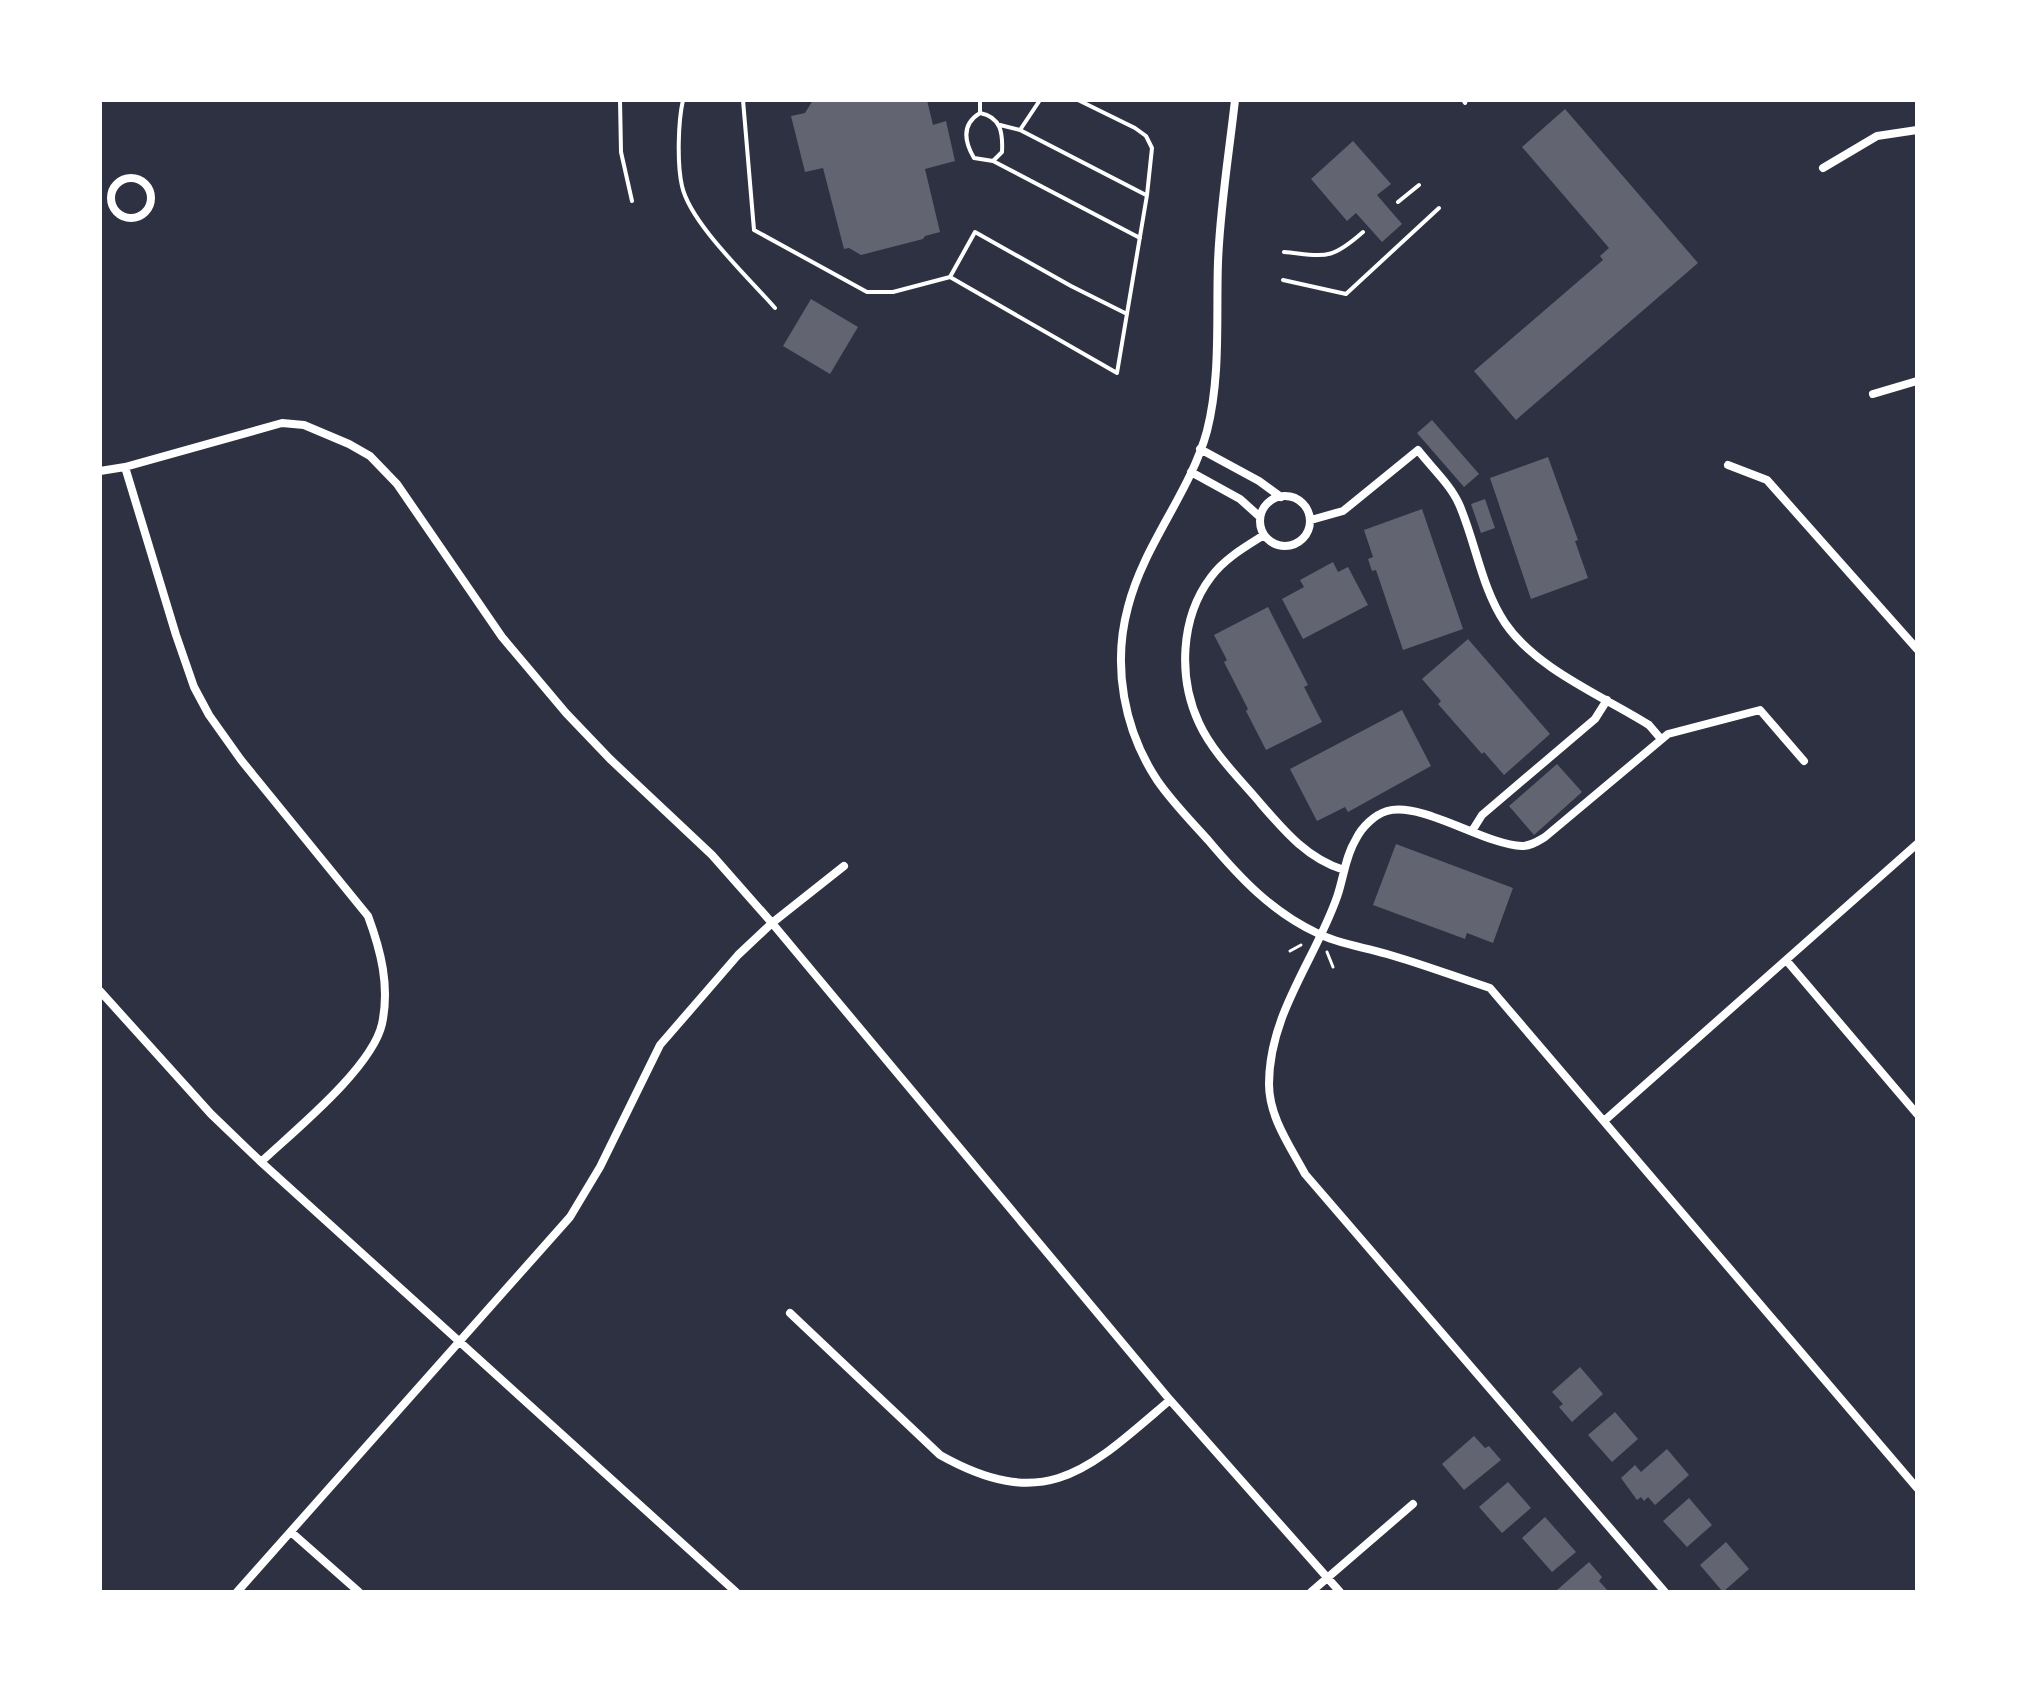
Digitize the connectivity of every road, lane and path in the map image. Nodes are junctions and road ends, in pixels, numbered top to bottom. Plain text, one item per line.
1 (620, 100) edge
2 (683, 100) edge
3 (743, 100) edge
4 (980, 100) edge
5 (1040, 100) edge
6 (1078, 100) edge
7 (1235, 100) edge
8 (980, 113) junction
9 (1000, 125) junction
10 (1020, 130) junction
11 (1917, 130) edge
12 (993, 161) junction
13 (1823, 168) dead end
14 (1419, 185) dead end
15 (1147, 195) junction
16 (632, 201) dead end
17 (1398, 202) dead end
18 (113, 206) junction
19 (1439, 208) dead end
20 (100, 210) edge
21 (1363, 232) dead end
22 (1140, 238) junction
23 (1284, 252) dead end
24 (950, 277) junction
25 (1283, 280) dead end
26 (775, 308) dead end
27 (1127, 314) junction
28 (1917, 381) edge
29 (1873, 394) dead end
30 (1200, 449) junction
31 (1728, 465) dead end
32 (125, 467) junction
33 (100, 471) edge
34 (1191, 472) junction
35 (1281, 497) junction
36 (1260, 517) junction
37 (1311, 520) junction
38 (1264, 535) junction
39 (1917, 649) edge
40 (1607, 700) junction
41 (1661, 739) junction
42 (1804, 761) dead end
43 (1472, 831) junction
44 (1917, 844) edge
45 (844, 866) dead end
46 (1344, 870) junction
47 (772, 923) junction
48 (1319, 935) junction
49 (1786, 960) junction
50 (100, 991) edge
51 (1917, 1114) edge
52 (1604, 1121) junction
53 (261, 1162) junction
54 (790, 1313) dead end
55 (458, 1342) junction
56 (1170, 1400) junction
57 (1917, 1488) edge
58 (1413, 1504) dead end
59 (291, 1532) junction
60 (1328, 1578) junction
61 (237, 1592) edge
62 (359, 1592) edge
63 (736, 1592) edge
64 (1311, 1592) edge
65 (1340, 1592) edge
66 (1665, 1592) edge

1 - 16 lane
2 - 26 lane
3 - 24 lane
4 - 8 lane
5 - 10 lane
6 - 15 lane
7 - 30 street
8 - 9 lane
8 - 12 lane
9 - 10 lane
9 - 12 lane
10 - 15 lane
11 - 13 street
12 - 22 lane
14 - 17 lane
15 - 22 lane
18 - 18 street
18 - 20 street
19 - 25 lane
21 - 23 lane
22 - 27 lane
24 - 27 lane
24 - 27 lane
28 - 29 street
30 - 34 street
30 - 35 street
31 - 39 street
32 - 33 street
32 - 47 street
32 - 53 street
34 - 36 street
34 - 48 street
35 - 36 street
35 - 37 street
36 - 38 street
37 - 38 street
37 - 40 street
38 - 46 street
40 - 41 street
40 - 43 street
41 - 42 street
41 - 43 street
43 - 46 street
44 - 49 street
45 - 47 street
46 - 48 street
47 - 55 street
47 - 56 street
48 - 52 street
48 - 66 street
49 - 51 street
49 - 52 street
50 - 53 street
52 - 57 street
53 - 55 street
54 - 56 street
55 - 59 street
55 - 63 street
56 - 60 street
58 - 60 street
59 - 61 street
59 - 62 street
60 - 64 street
60 - 65 street

